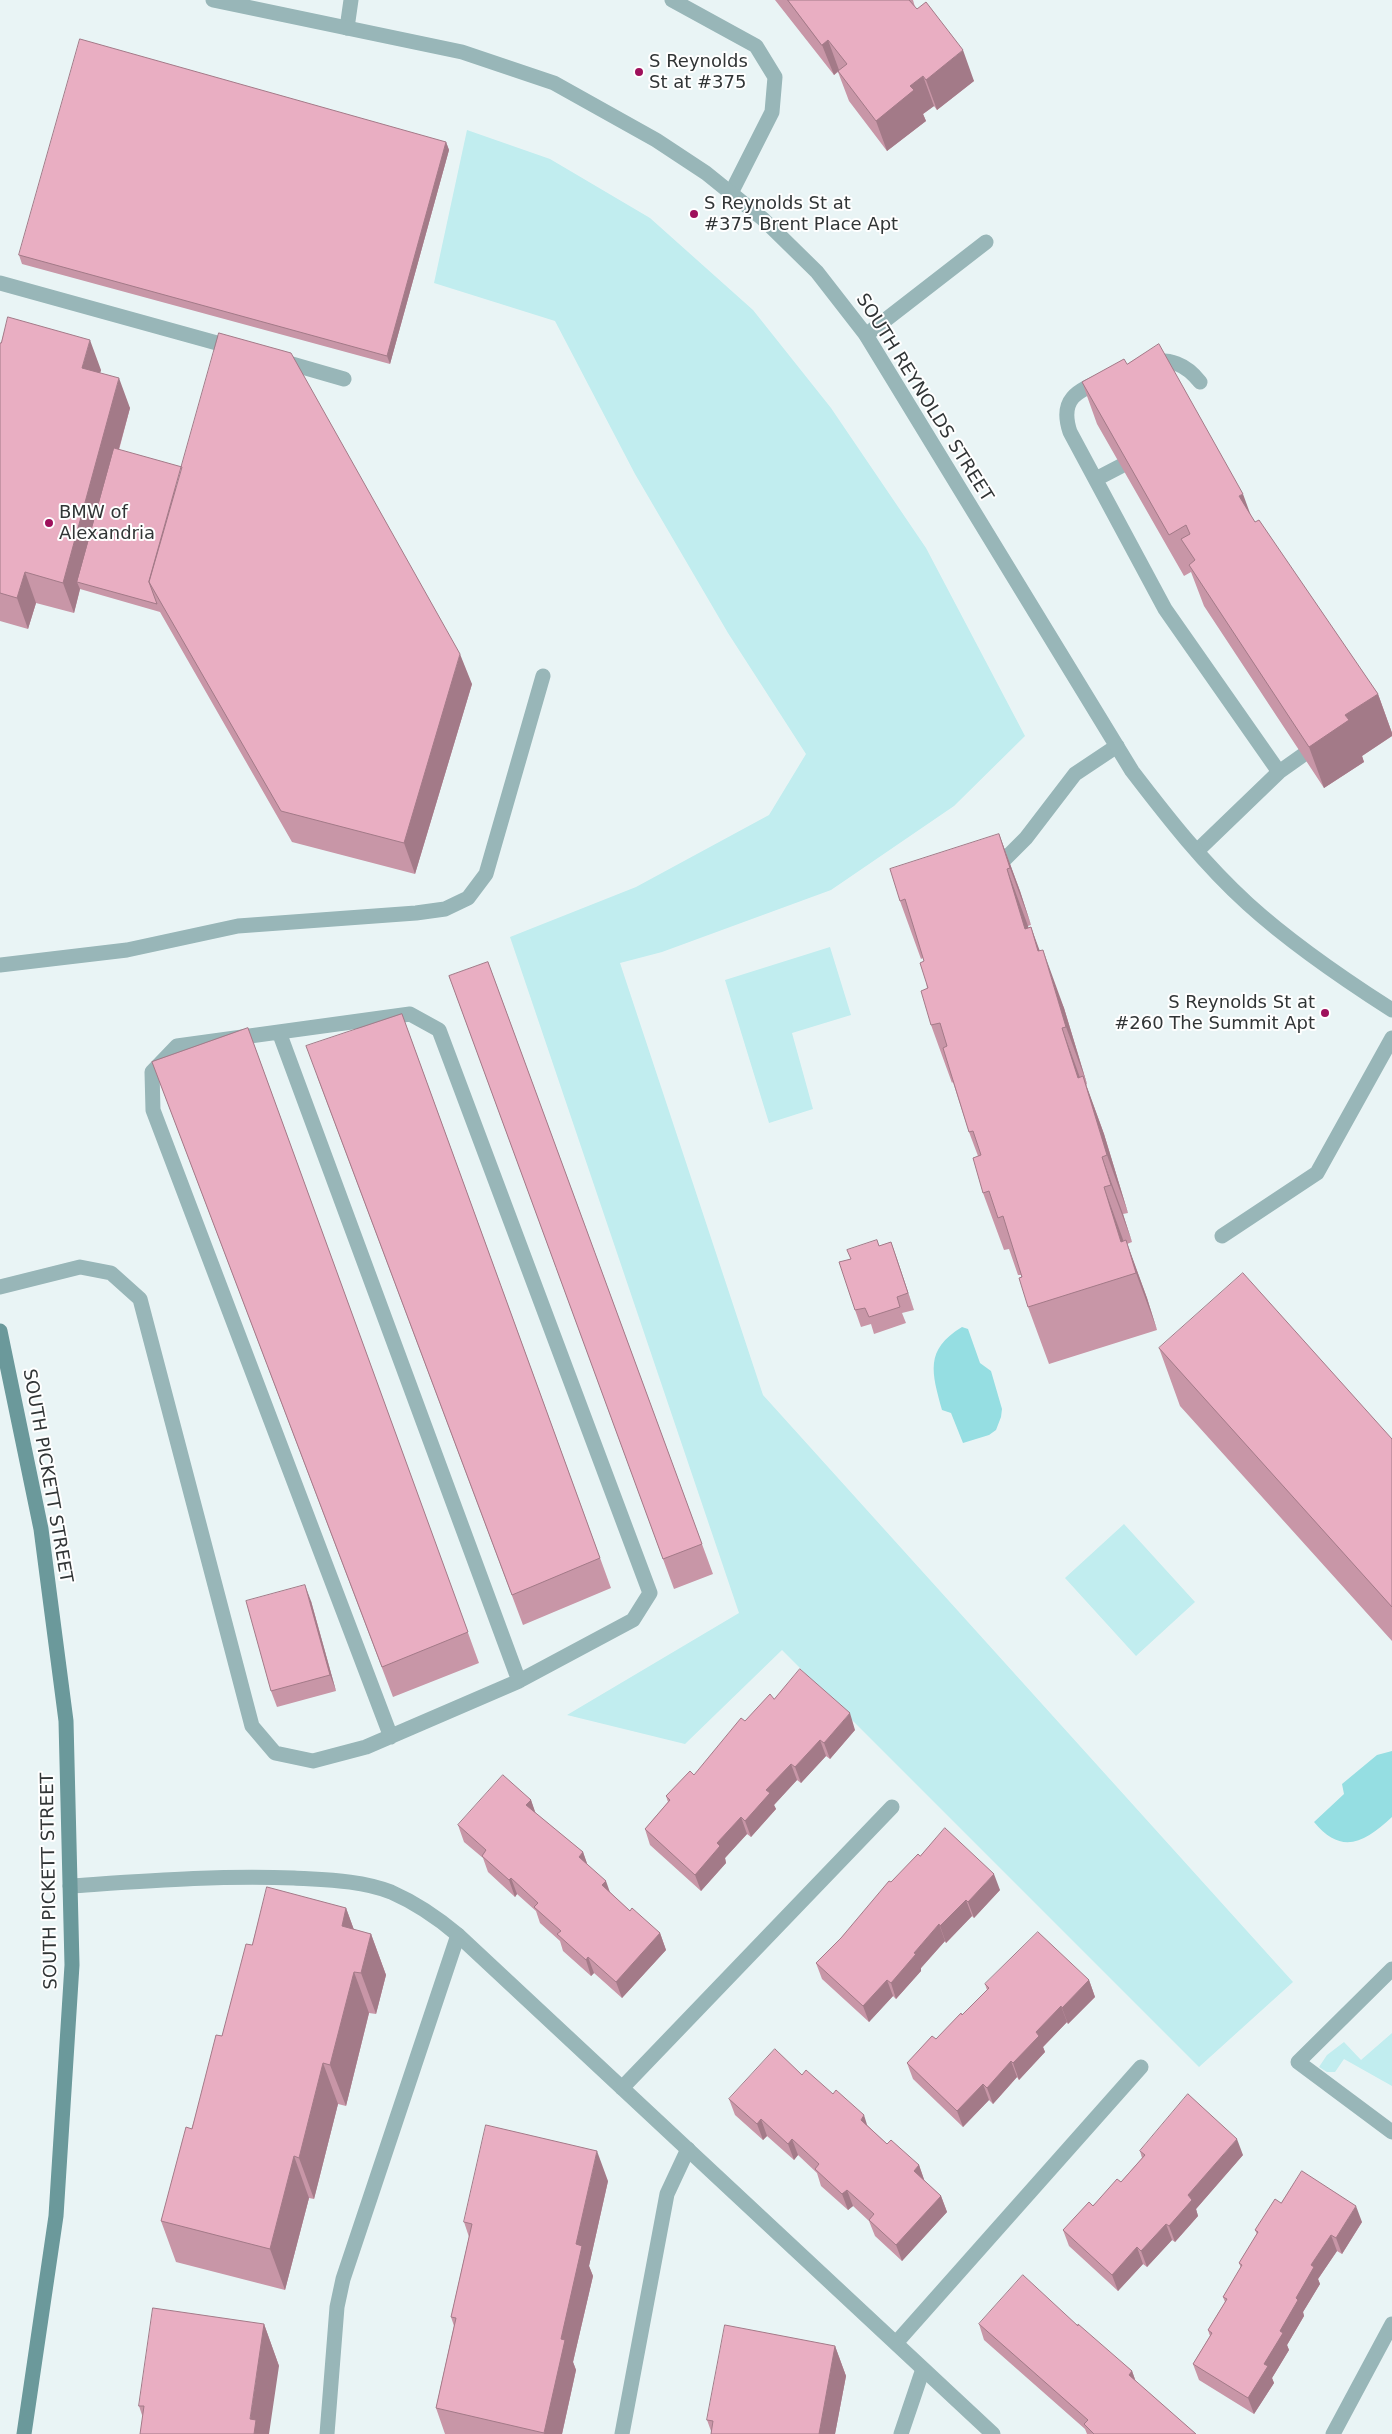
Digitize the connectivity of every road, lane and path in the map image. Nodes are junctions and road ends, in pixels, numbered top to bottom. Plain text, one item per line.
1 (212, 0) edge
2 (351, 0) edge
3 (672, 0) edge
4 (347, 28) junction
5 (731, 193) junction
6 (986, 242) dead end
7 (0, 283) edge
8 (866, 335) junction
9 (1135, 367) edge
10 (1119, 374) edge
11 (344, 379) dead end
12 (1200, 382) dead end
13 (1121, 466) edge
14 (1096, 479) junction
15 (543, 676) dead end
16 (1117, 746) junction
17 (1302, 756) edge
18 (1279, 772) junction
19 (1197, 852) junction
20 (978, 876) edge
21 (0, 965) edge
22 (1392, 1010) edge
23 (279, 1032) junction
24 (1392, 1038) edge
25 (1222, 1236) dead end
26 (0, 1287) edge
27 (0, 1331) edge
28 (519, 1681) junction
29 (391, 1736) junction
30 (892, 1807) dead end
31 (70, 1886) junction
32 (458, 1935) junction
33 (1392, 1969) edge
34 (1141, 2067) dead end
35 (622, 2088) junction
36 (1392, 2132) edge
37 (688, 2149) junction
38 (1392, 2324) edge
39 (896, 2343) junction
40 (923, 2369) junction
41 (24, 2434) edge
42 (327, 2434) edge
43 (622, 2434) edge
44 (901, 2434) edge
45 (993, 2434) edge
46 (1334, 2434) edge

1 - 4 street, SOUTH REYNOLDS STREET
2 - 4 street
3 - 5 street
4 - 5 street, SOUTH REYNOLDS STREET
5 - 8 street, SOUTH REYNOLDS STREET
6 - 8 street
7 - 11 street
8 - 16 street, SOUTH REYNOLDS STREET
9 - 12 street
10 - 14 street
13 - 14 street
14 - 18 street
15 - 21 street
16 - 19 street, SOUTH REYNOLDS STREET
16 - 20 street
17 - 18 street
18 - 19 street
19 - 22 street, SOUTH REYNOLDS STREET
23 - 28 street
23 - 28 street
23 - 29 street
24 - 25 street
26 - 29 street
27 - 31 main road, SOUTH PICKETT STREET
28 - 29 street
30 - 35 street
31 - 32 street
31 - 41 main road, SOUTH PICKETT STREET
32 - 35 street
32 - 42 street
33 - 36 street
34 - 39 street
35 - 37 street
37 - 39 street
37 - 43 street
38 - 46 street
39 - 40 street
40 - 44 street
40 - 45 street

